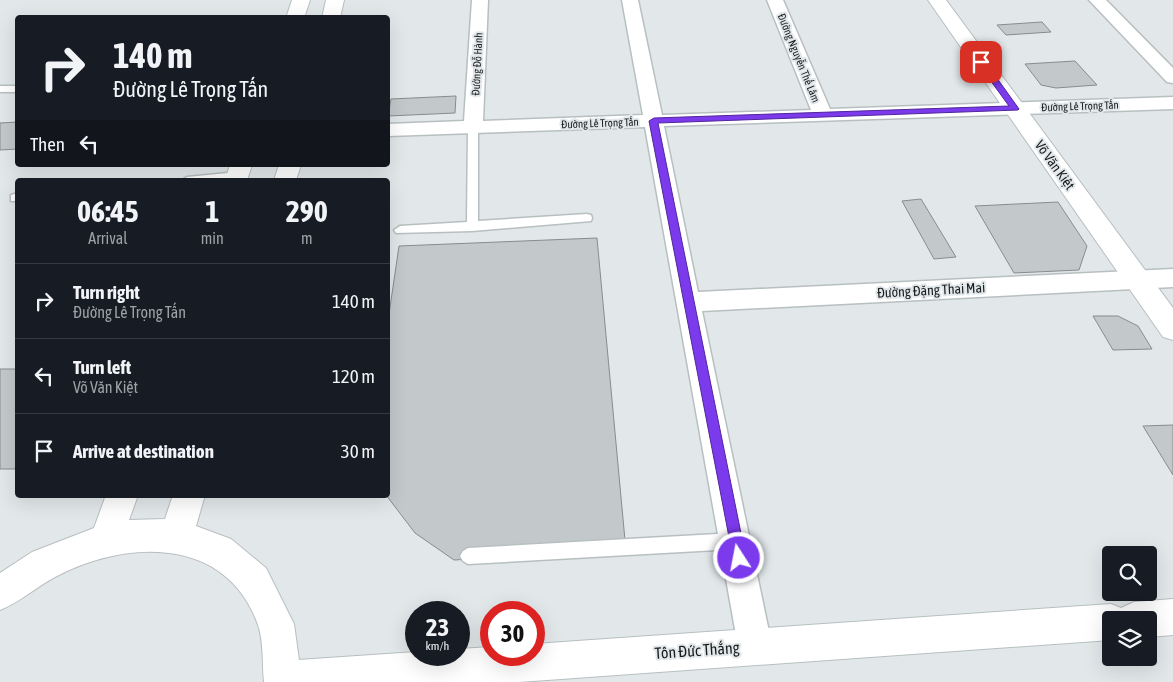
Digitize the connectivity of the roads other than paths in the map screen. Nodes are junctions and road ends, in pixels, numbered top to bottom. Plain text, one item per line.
1 (301, 0) edge
2 (335, 0) edge
3 (480, 0) edge
4 (630, 0) edge
5 (775, 0) edge
6 (937, 0) edge
7 (1097, 0) edge
8 (295, 15) edge
9 (332, 15) edge
10 (1173, 78) edge
11 (0, 89) edge
12 (15, 89) edge
13 (1173, 103) edge
14 (1015, 109) junction
15 (823, 115) junction
16 (654, 121) junction
17 (473, 127) junction
18 (390, 130) edge
19 (238, 173) edge
20 (202, 178) edge
21 (587, 218) dead end
22 (472, 227) junction
23 (400, 230) dead end
24 (1173, 278) edge
25 (1137, 280) junction
26 (689, 302) junction
27 (1173, 329) edge
28 (121, 498) edge
29 (188, 498) edge
30 (176, 536) junction
31 (106, 540) junction
32 (735, 541) junction
33 (468, 556) dead end
34 (0, 593) edge
35 (1173, 617) edge
36 (1157, 618) edge
37 (1102, 623) edge
38 (755, 646) junction
39 (283, 681) edge

1 - 8 main road
2 - 9 main road
3 - 17 street, Đường Đỗ Hành
4 - 16 street
5 - 15 street, Đường Nguyễn Thế Lâm
6 - 14 main road, Võ Văn Kiệt
7 - 10 street
11 - 12 lane
13 - 14 street, Đường Lê Trọng Tấn
14 - 15 street, Đường Lê Trọng Tấn
14 - 25 main road, Võ Văn Kiệt
15 - 16 street, Đường Lê Trọng Tấn
16 - 17 street, Đường Lê Trọng Tấn
16 - 26 street
17 - 18 street, Đường Lê Trọng Tấn
17 - 22 lane
19 - 20 lane
21 - 22 lane
22 - 23 lane
24 - 25 street, Đường Đặng Thai Mai
25 - 26 street, Đường Đặng Thai Mai
25 - 27 main road, Võ Văn Kiệt
26 - 32 street
28 - 31 main road
29 - 30 main road
30 - 31 main road
30 - 39 main road
31 - 34 main road
32 - 33 lane
32 - 38 street
35 - 36 main road
37 - 38 main road, Tôn Đức Thắng
38 - 39 main road, Tôn Đức Thắng

